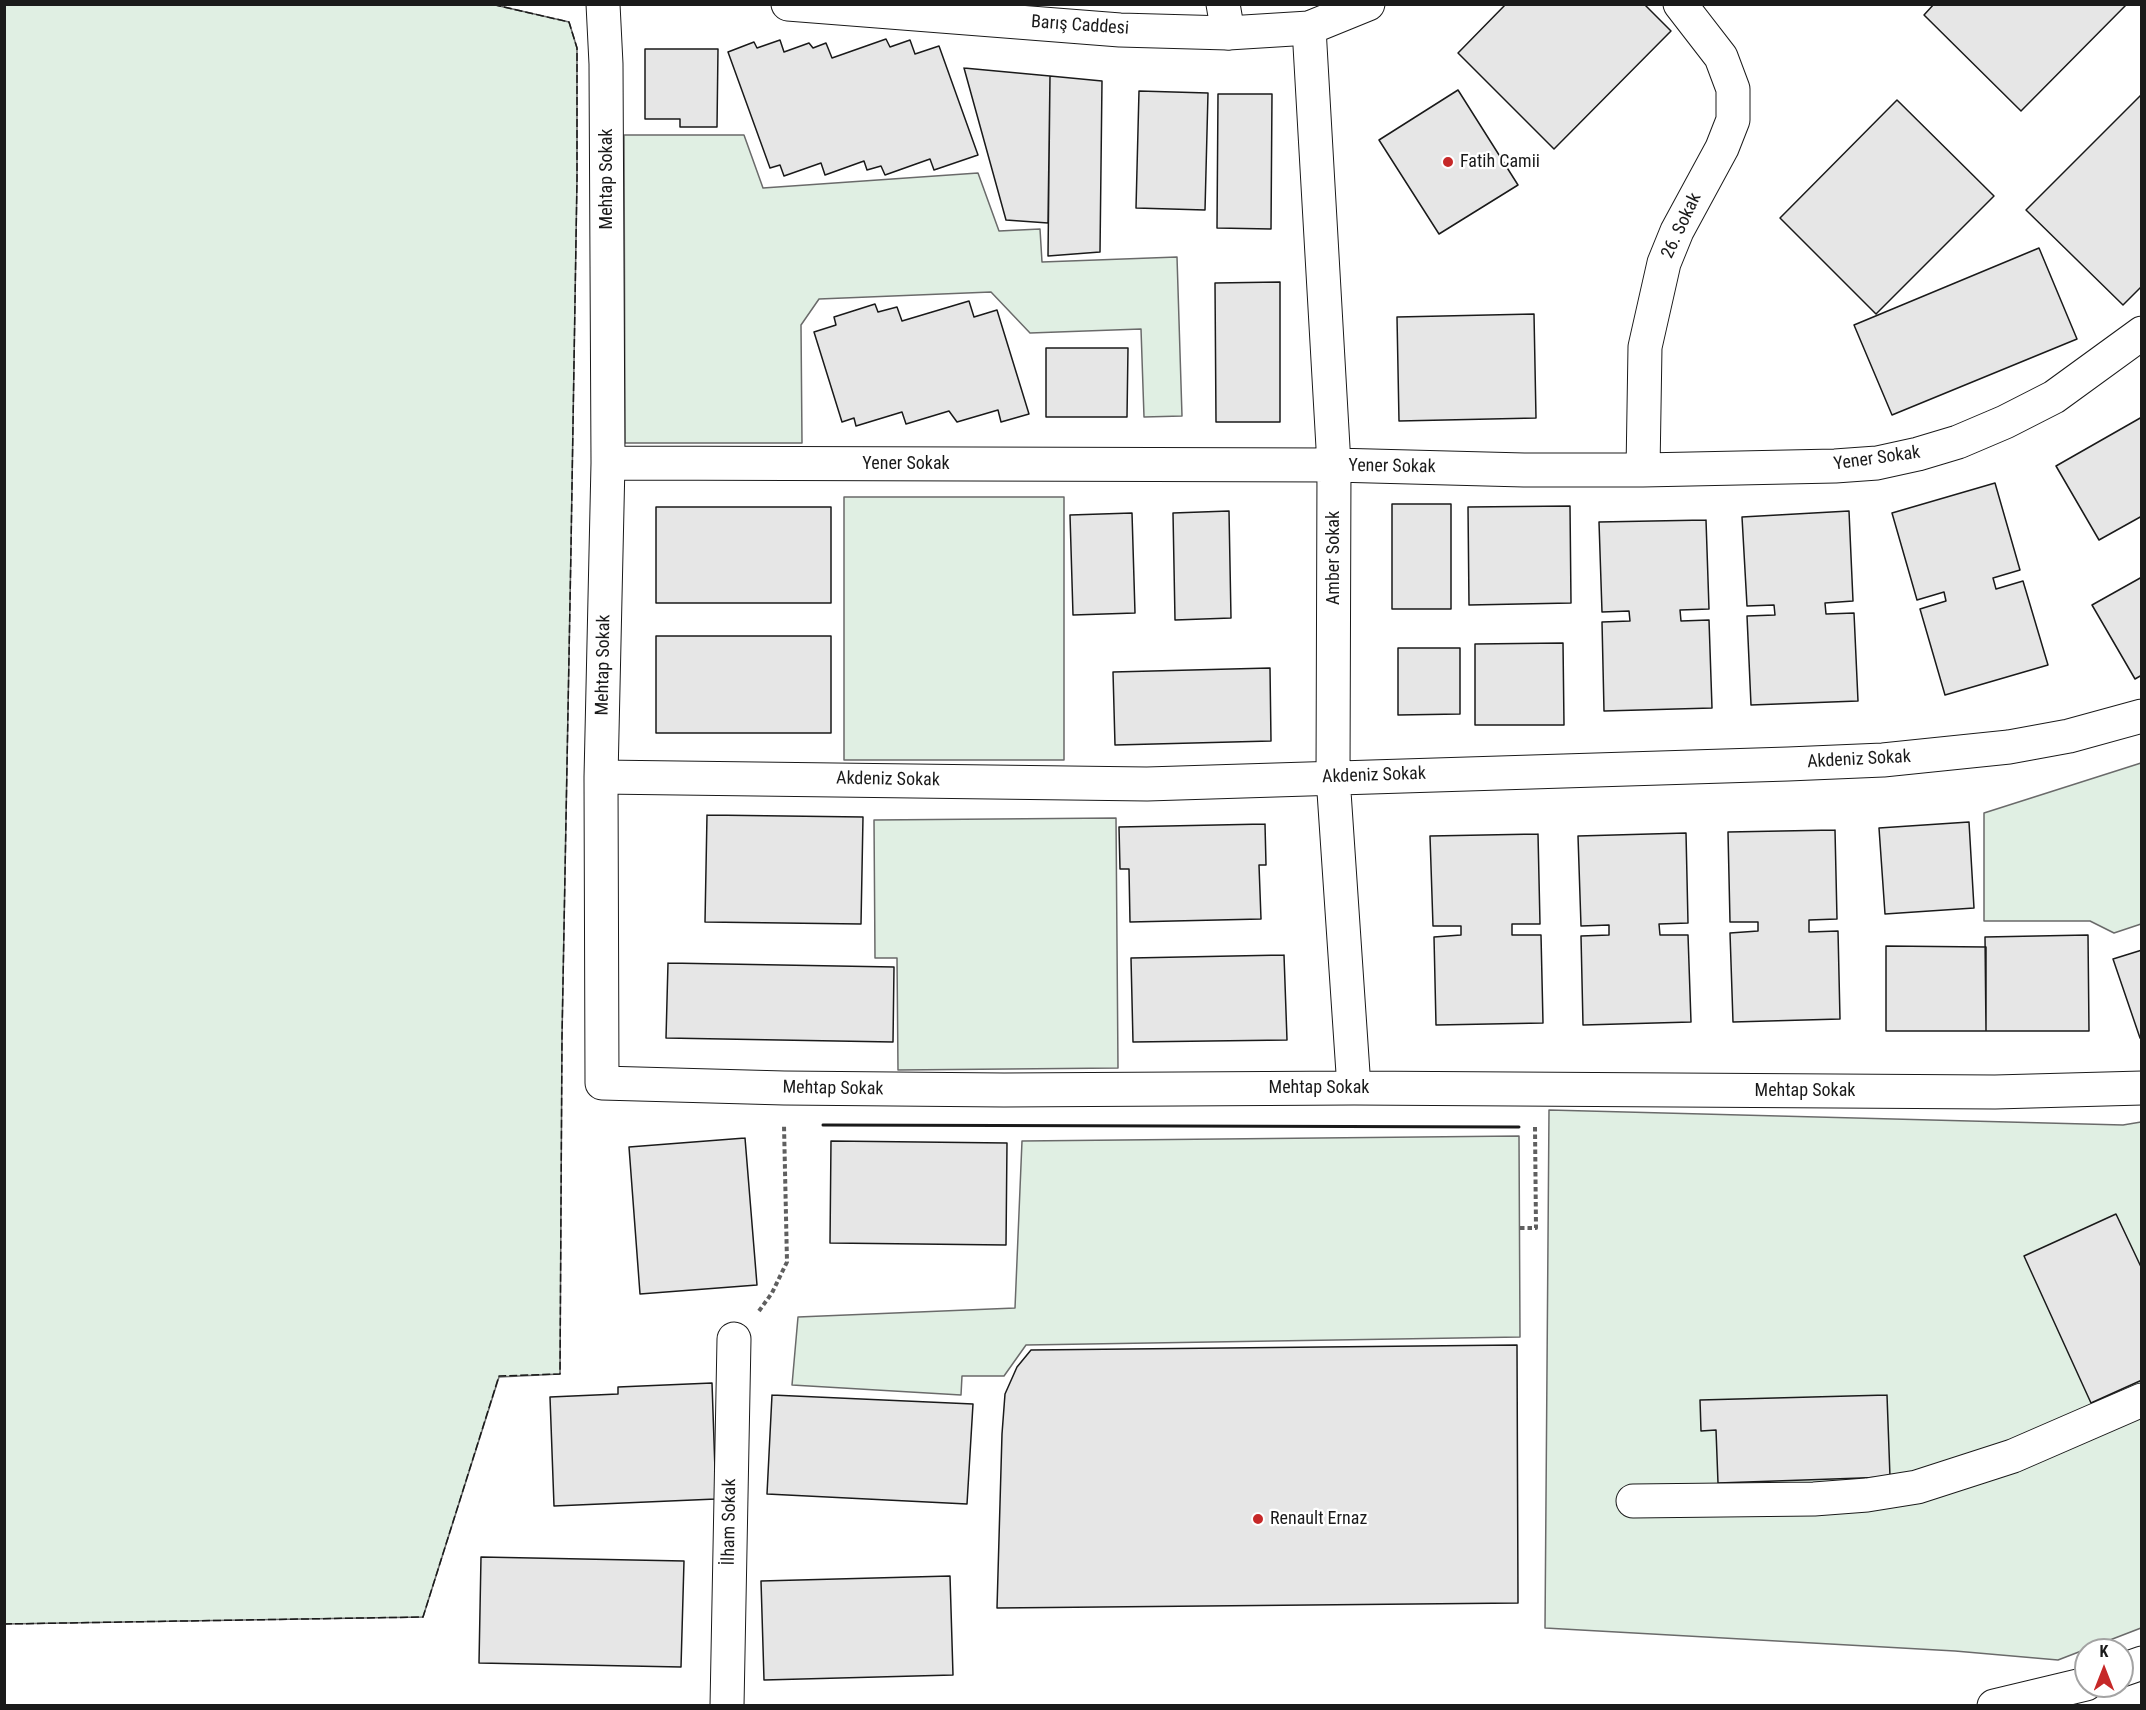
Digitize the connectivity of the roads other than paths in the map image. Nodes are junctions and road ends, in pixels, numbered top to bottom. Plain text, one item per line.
1 (603, 4) edge
2 (788, 4) edge
3 (1368, 4) edge
4 (1680, 4) edge
5 (892, 8) edge
6 (1225, 19) edge
7 (1310, 28) junction
8 (2142, 333) edge
9 (608, 463) junction
10 (1334, 465) junction
11 (1643, 470) junction
12 (2142, 716) edge
13 (601, 777) junction
14 (1333, 777) junction
15 (1354, 1088) junction
16 (2142, 1088) edge
17 (734, 1339) road end
18 (2142, 1400) edge
19 (1633, 1501) dead end
20 (2074, 1687) edge
21 (727, 1706) edge
22 (1994, 1706) edge

1 - 9 street, Mehtap Sokak
2 - 5 street, Barış Caddesi
3 - 7 street, Barış Caddesi
4 - 11 street, 26. Sokak
5 - 6 street, Barış Caddesi
6 - 7 street, Barış Caddesi
7 - 10 street, Amber Sokak
8 - 11 street, Yener Sokak
9 - 10 street, Yener Sokak
9 - 13 street, Mehtap Sokak
10 - 11 street, Yener Sokak
10 - 14 street, Amber Sokak
12 - 14 street, Akdeniz Sokak
13 - 14 street, Akdeniz Sokak
13 - 15 street, Mehtap Sokak
14 - 15 street, Amber Sokak
15 - 16 street, Mehtap Sokak
17 - 21 street, İlham Sokak
18 - 19 street
20 - 22 street

